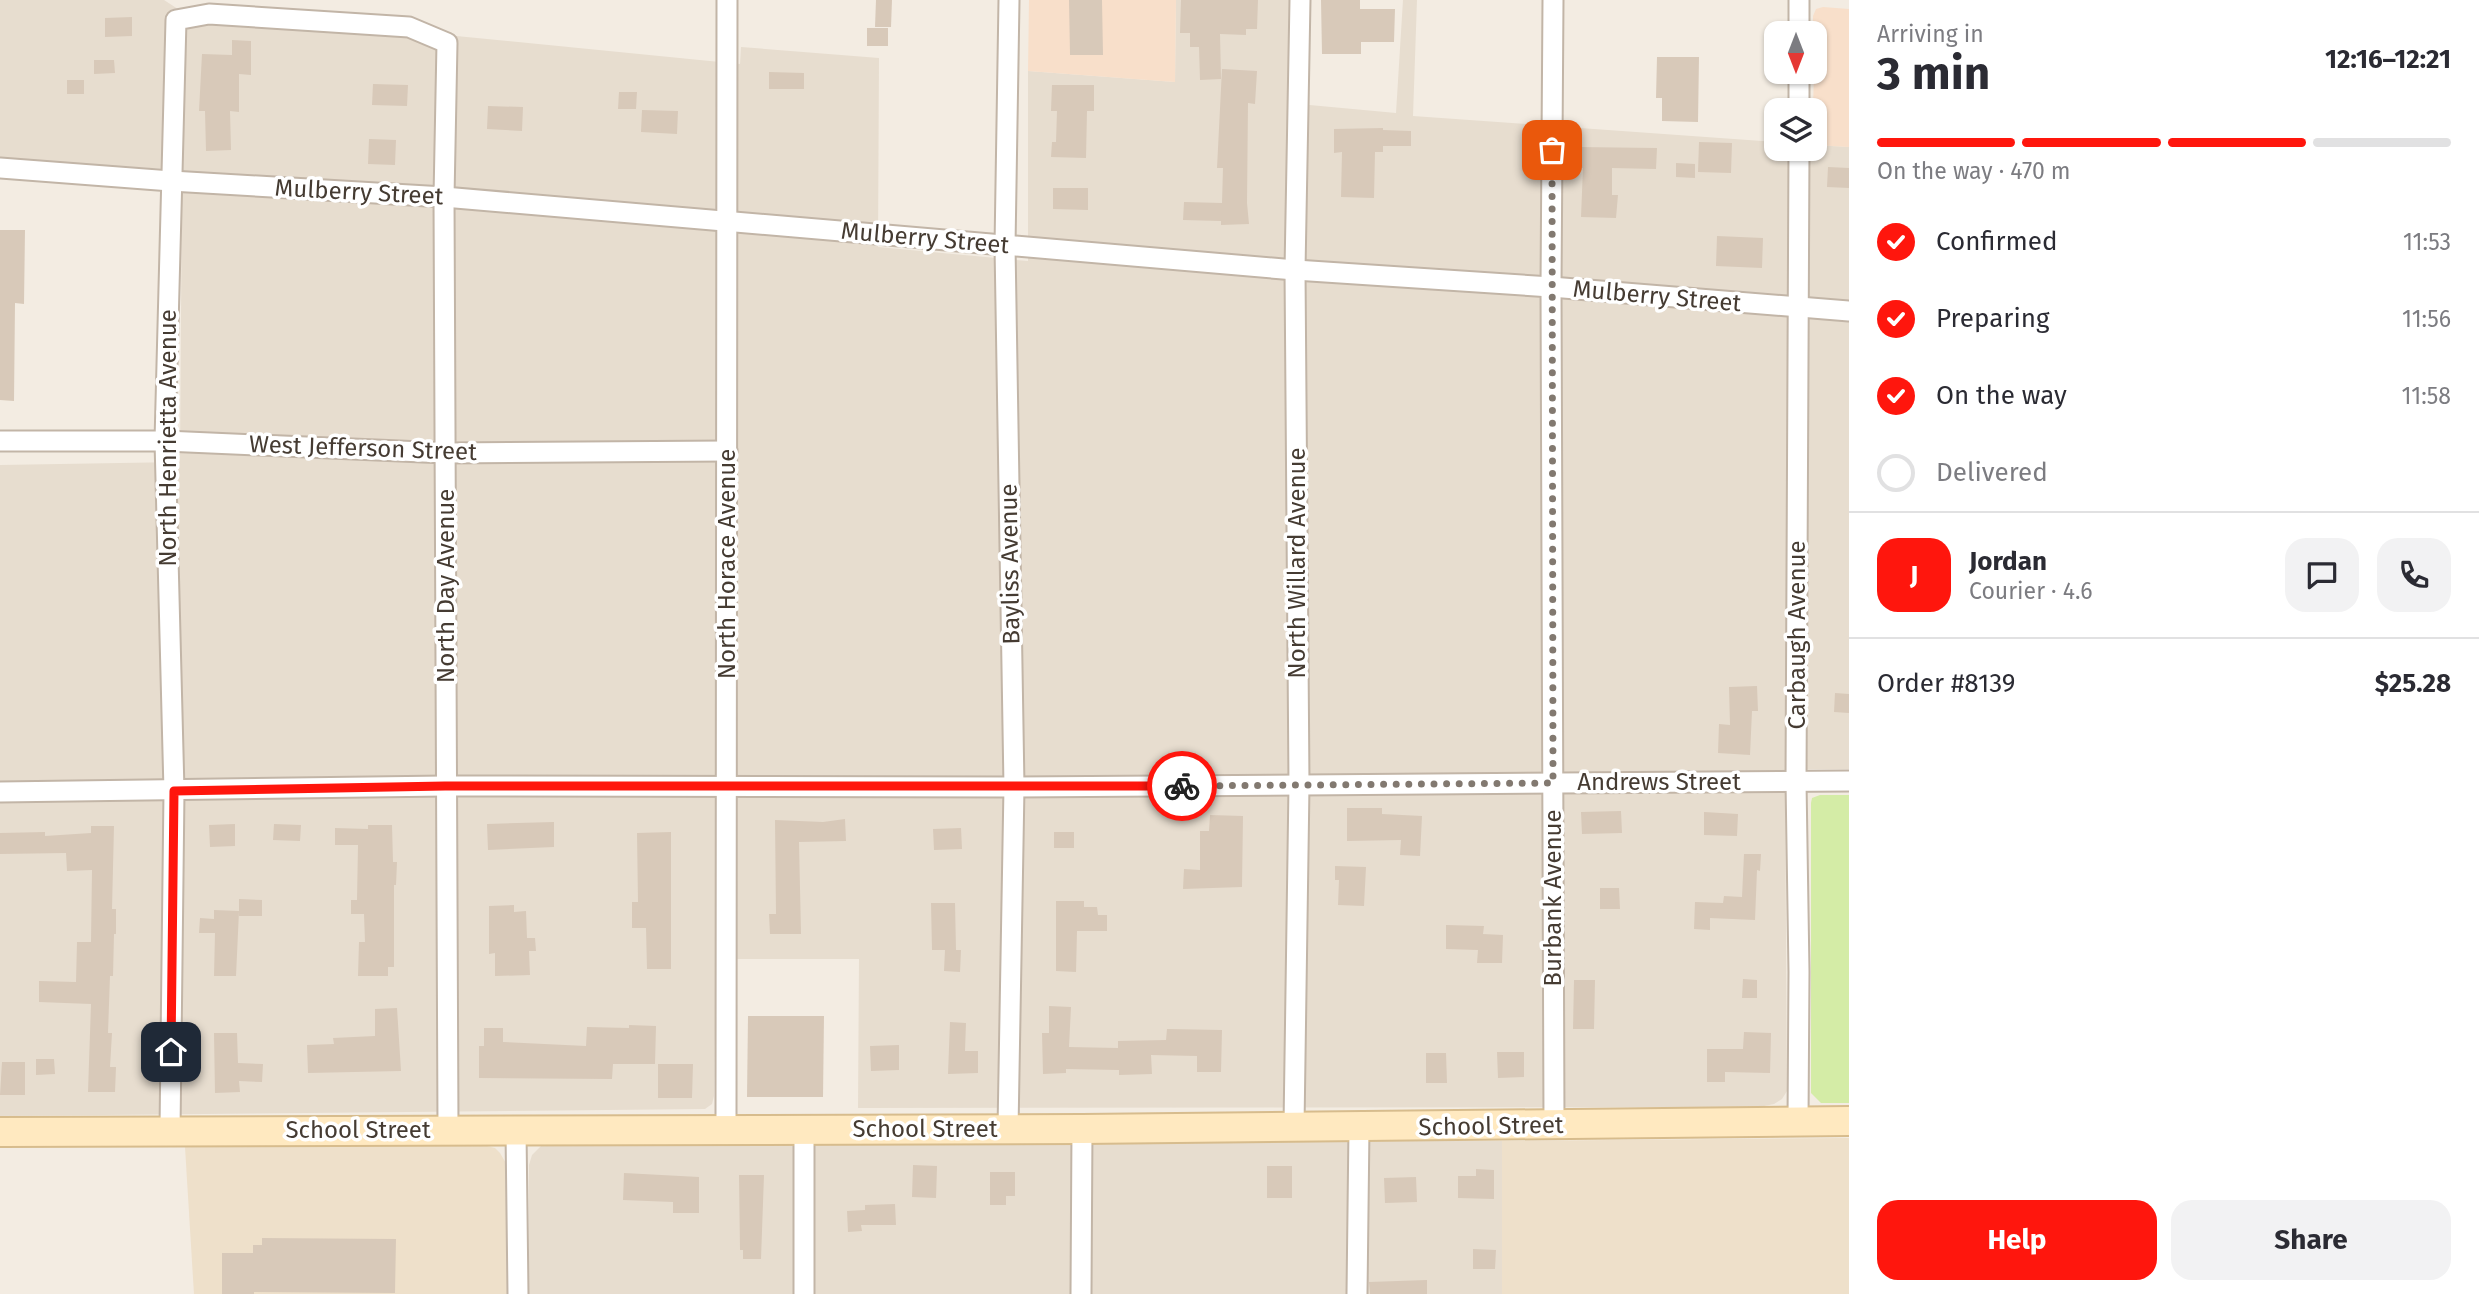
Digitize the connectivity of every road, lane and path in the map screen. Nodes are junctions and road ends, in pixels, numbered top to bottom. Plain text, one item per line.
1 (727, 0) edge
2 (1009, 0) edge
3 (1300, 0) edge
4 (1553, 0) edge
5 (1799, 0) edge
6 (1799, 21) edge
7 (447, 43) joint
8 (1799, 161) edge
9 (0, 169) edge
10 (171, 181) junction
11 (444, 197) junction
12 (726, 220) junction
13 (1005, 246) junction
14 (1295, 270) junction
15 (1551, 287) junction
16 (1798, 308) junction
17 (1849, 311) edge
18 (0, 441) edge
19 (165, 441) junction
20 (727, 451) junction
21 (446, 453) junction
22 (1849, 781) edge
23 (1796, 782) junction
24 (1553, 783) junction
25 (1299, 785) junction
26 (445, 786) junction
27 (726, 787) junction
28 (1014, 787) junction
29 (174, 791) junction
30 (0, 792) edge
31 (1849, 1121) edge
32 (1798, 1122) junction
33 (1554, 1125) junction
34 (1294, 1126) junction
35 (1359, 1127) junction
36 (449, 1129) junction
37 (726, 1129) junction
38 (804, 1129) junction
39 (1008, 1129) junction
40 (1082, 1129) junction
41 (170, 1131) junction
42 (516, 1131) junction
43 (0, 1132) edge
44 (518, 1294) edge
45 (804, 1294) edge
46 (1081, 1294) edge
47 (1357, 1294) edge

1 - 12 street, North Horace Avenue
2 - 13 street, Bayliss Avenue
3 - 14 street, North Willard Avenue
4 - 15 street, Burbank Avenue
5 - 6 street
7 - 10 street, North Henrietta Avenue
7 - 11 street, North Day Avenue
8 - 16 street, Carbaugh Avenue
9 - 10 street, Mulberry Street
10 - 11 street, Mulberry Street
10 - 19 street, North Henrietta Avenue
11 - 12 street, Mulberry Street
11 - 21 street, North Day Avenue
12 - 13 street, Mulberry Street
12 - 20 street, North Horace Avenue
13 - 14 street, Mulberry Street
13 - 28 street, Bayliss Avenue
14 - 15 street, Mulberry Street
14 - 25 street, North Willard Avenue
15 - 16 street, Mulberry Street
15 - 24 street, Burbank Avenue
16 - 17 street, Mulberry Street
16 - 23 street, Carbaugh Avenue
18 - 19 street, West Jefferson Street
19 - 21 street, West Jefferson Street
19 - 29 street, North Henrietta Avenue
20 - 21 street, West Jefferson Street
20 - 27 street, North Horace Avenue
21 - 26 street, North Day Avenue
22 - 23 street, Andrews Street
23 - 24 street, Andrews Street
23 - 32 street, Carbaugh Avenue
24 - 25 street, Andrews Street
24 - 33 street, Burbank Avenue
25 - 28 street, Andrews Street
25 - 34 street, North Willard Avenue
26 - 27 street, Andrews Street
26 - 29 street, Andrews Street
26 - 36 street, North Day Avenue
27 - 28 street, Andrews Street
27 - 37 street, North Horace Avenue
28 - 39 street, Bayliss Avenue
29 - 30 street, Andrews Street
29 - 41 street, North Henrietta Avenue
31 - 32 main road, School Street
32 - 33 main road, School Street
33 - 35 main road, School Street
34 - 35 main road, School Street
34 - 40 main road, School Street
35 - 47 street
36 - 41 main road, School Street
36 - 42 main road, School Street
37 - 38 main road, School Street
37 - 42 main road, School Street
38 - 39 main road, School Street
38 - 45 street
39 - 40 main road, School Street
40 - 46 street
41 - 43 main road, School Street
42 - 44 street

